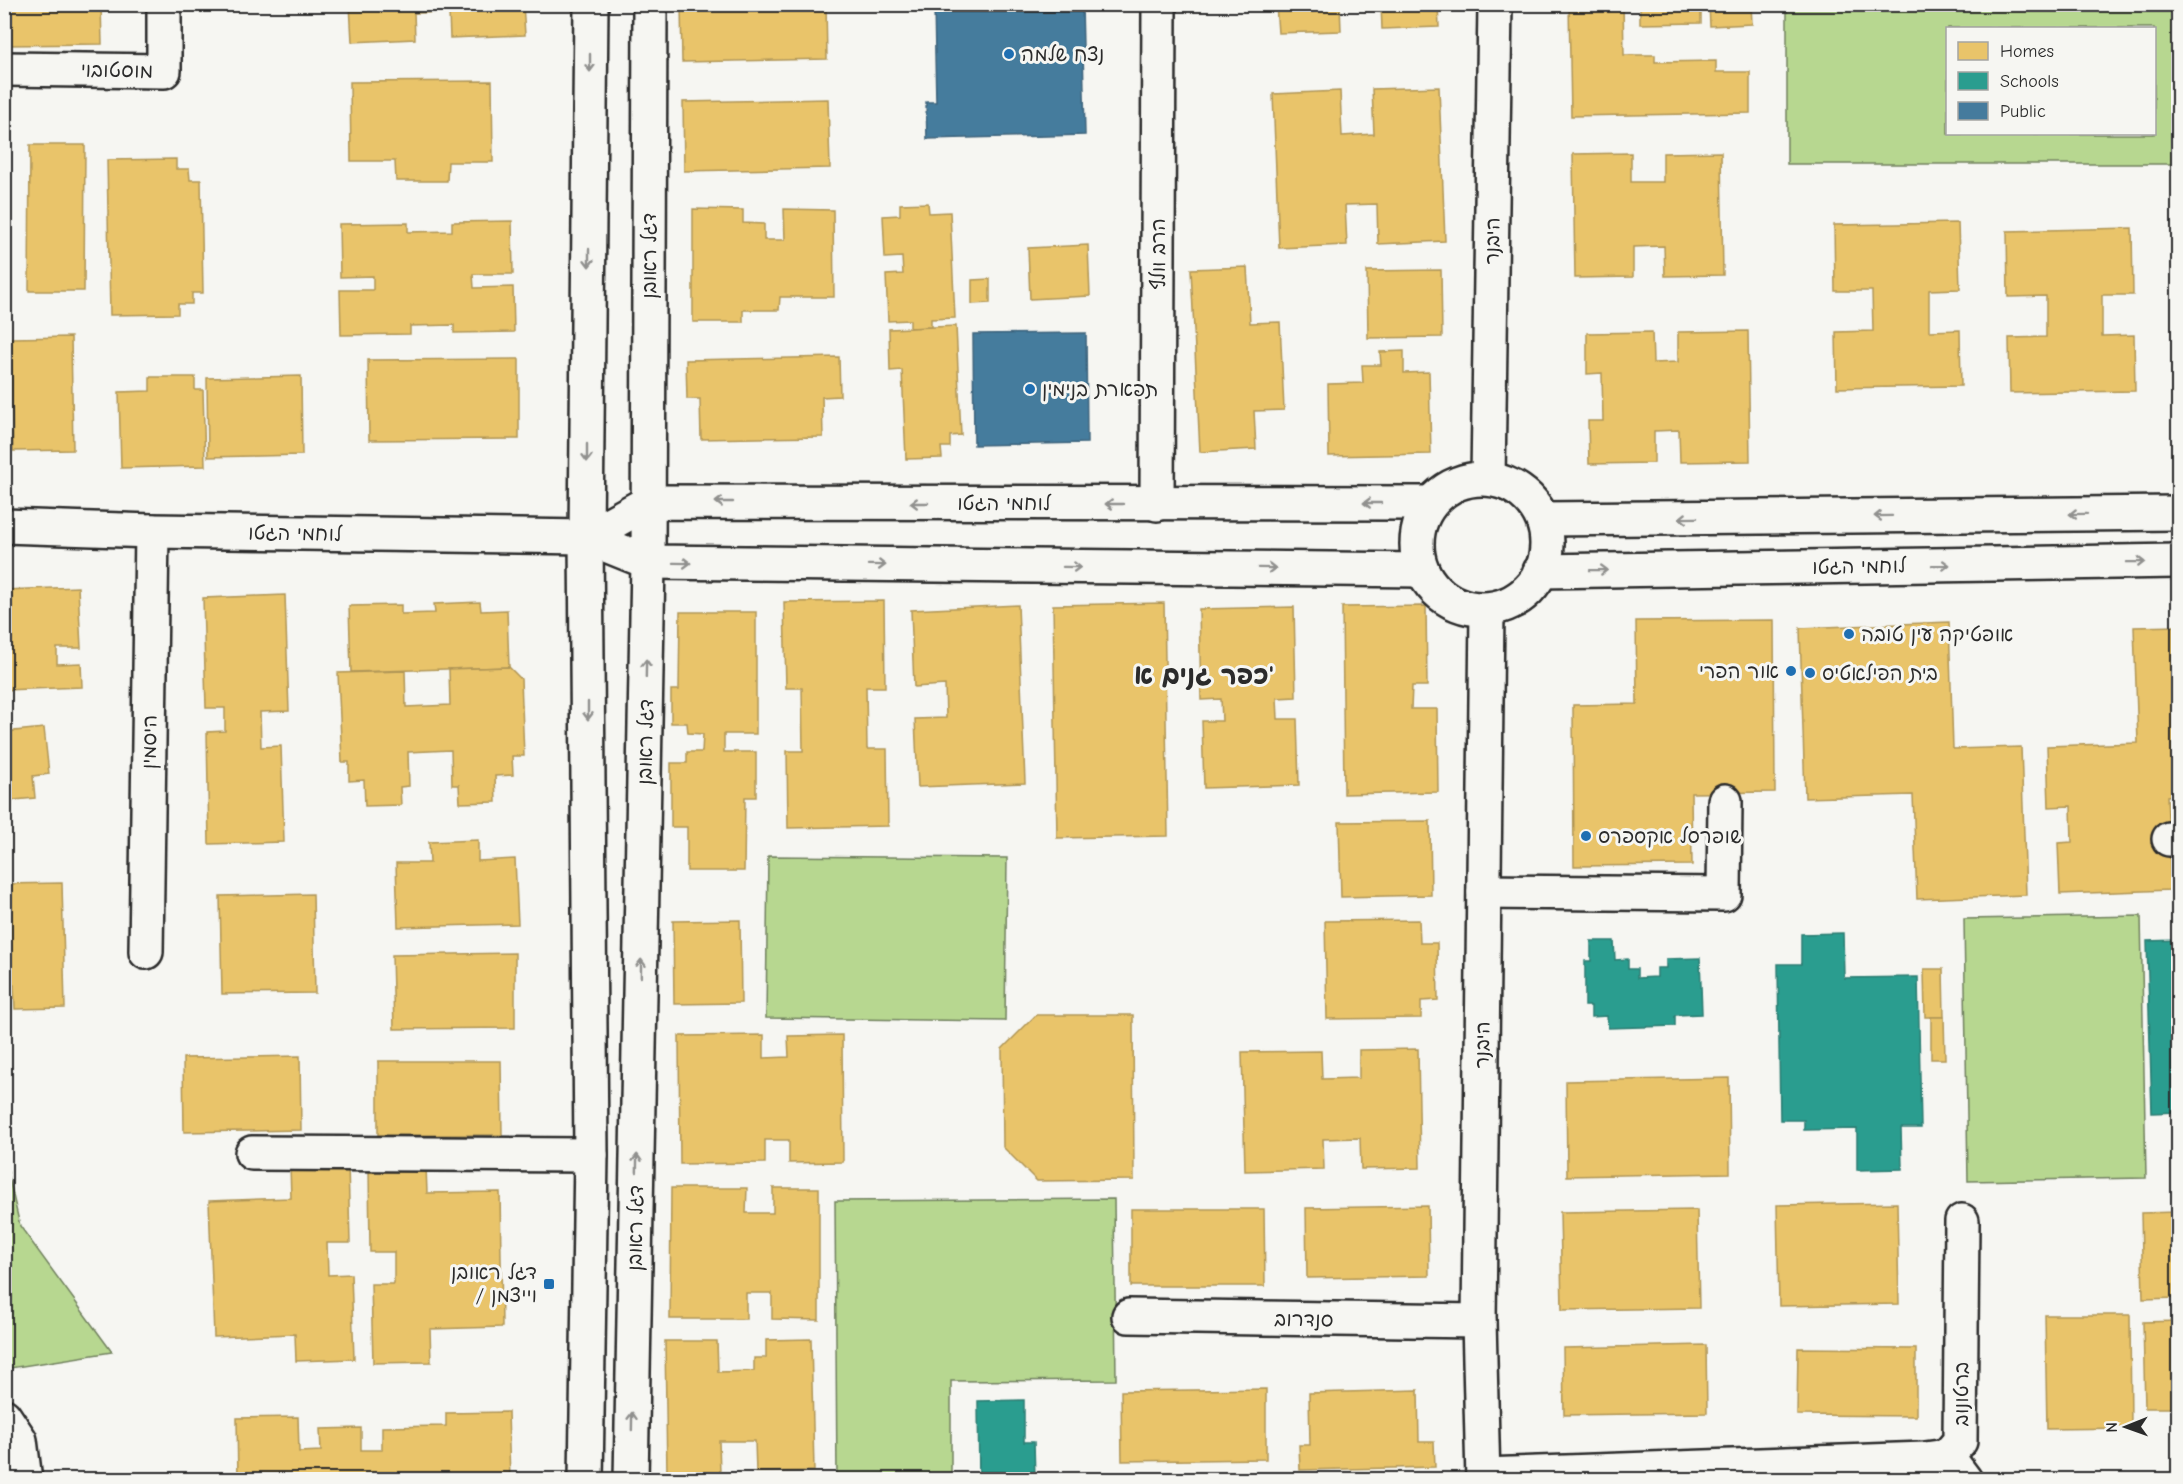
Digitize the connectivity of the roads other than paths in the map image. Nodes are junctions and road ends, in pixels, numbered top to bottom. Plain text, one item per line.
1 (164, 4) edge
2 (591, 4) edge
3 (650, 4) edge
4 (1159, 4) edge
5 (1495, 4) edge
6 (4, 69) edge
7 (1488, 478) junction
8 (649, 502) junction
9 (1430, 503) junction
10 (1157, 504) junction
11 (2178, 513) edge
12 (1543, 519) junction
13 (4, 526) edge
14 (152, 531) junction
15 (586, 537) junction
16 (2178, 561) edge
17 (648, 562) junction
18 (1422, 570) junction
19 (1540, 571) junction
20 (1487, 610) junction
21 (1725, 801) dead end
22 (1484, 892) junction
23 (146, 952) dead end
24 (252, 1152) dead end
25 (591, 1155) junction
26 (1962, 1221) dead end
27 (1129, 1316) dead end
28 (1479, 1322) junction
29 (12, 1428) edge
30 (1956, 1468) edge
31 (1483, 1477) edge
32 (25, 1479) edge
33 (586, 1479) edge
34 (631, 1479) edge

1 - 6 street, מוסטובוי
2 -> 15 street
3 - 8 street, דגל ראובן
4 - 10 street, הרב וולף
5 - 7 street, היבנר
7 - 9 street
7 - 12 street
10 -> 8 street, לוחמי הגטו
8 - 15 street, לוחמי הגטו
8 - 17 street, דגל ראובן
9 -> 10 street, לוחמי הגטו
9 - 18 street
11 -> 12 street
12 - 19 street
13 - 14 street, לוחמי הגטו
14 - 15 street, לוחמי הגטו
14 - 23 street, היסמין
15 - 17 street, לוחמי הגטו
15 -> 25 street
19 -> 16 street, לוחמי הגטו
17 -> 18 street, לוחמי הגטו
34 -> 17 street, דגל ראובן
18 - 20 street
19 - 20 street
20 - 22 street, היבנר
21 - 22 street
22 - 28 street, היבנר
24 - 25 street
25 - 33 street
26 - 30 street, ברטונוב
27 - 28 street, סנדרוב
28 - 31 street, היבנר
29 - 32 street
30 - 31 street, ברטונוב

